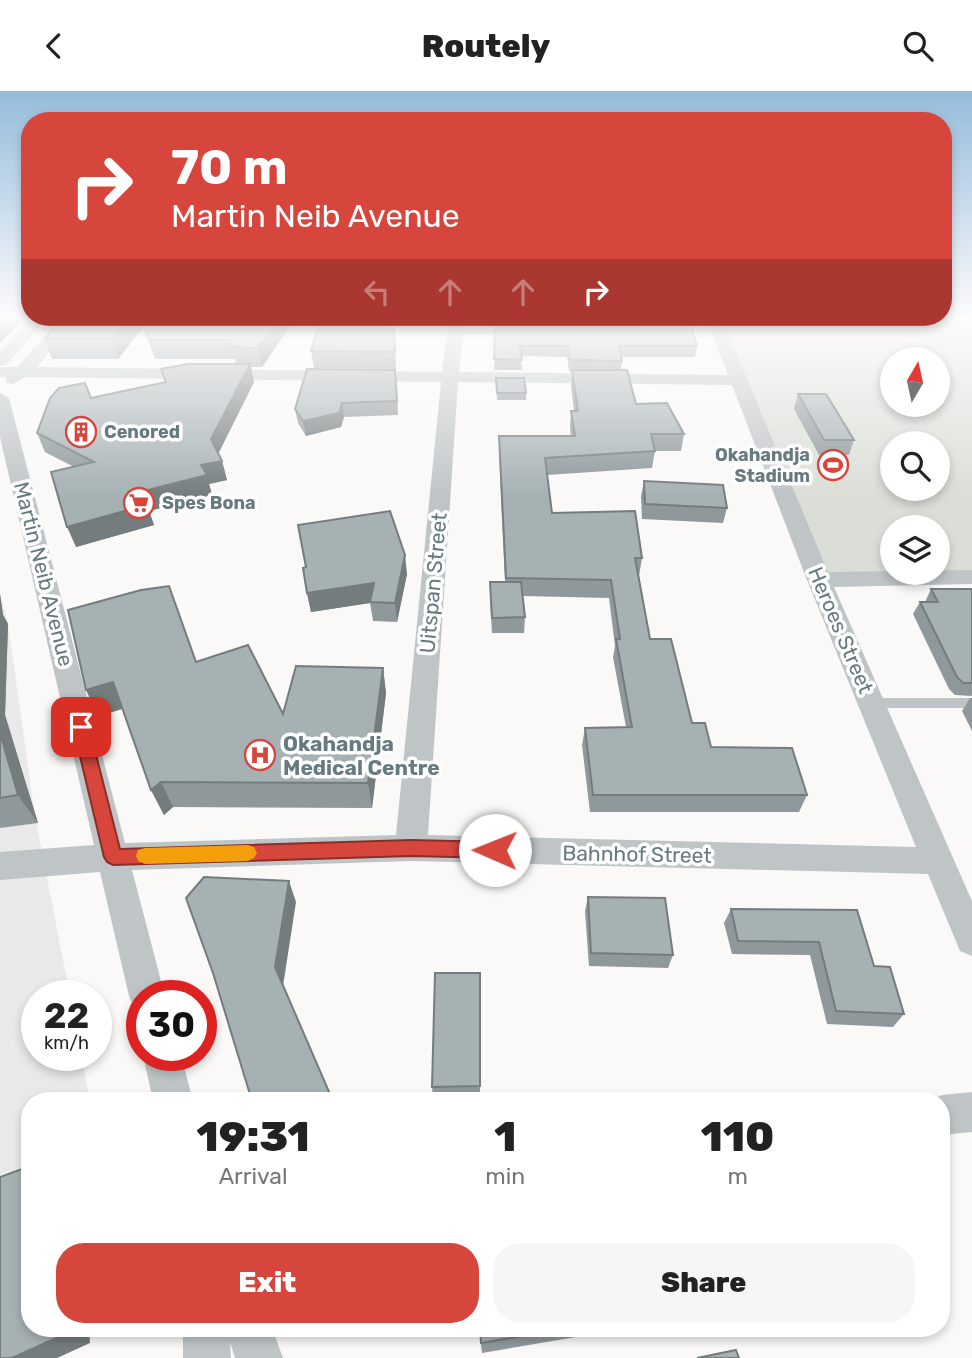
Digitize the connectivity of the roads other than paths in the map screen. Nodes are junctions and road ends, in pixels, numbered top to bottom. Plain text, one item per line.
1 (14, 378) edge
2 (450, 378) edge
3 (558, 378) edge
4 (738, 380) joint
5 (0, 388) edge
6 (0, 398) edge
7 (972, 577) edge
8 (819, 580) junction
9 (872, 703) junction
10 (972, 703) edge
11 (411, 848) junction
12 (113, 857) junction
13 (939, 861) junction
14 (0, 866) edge
15 (972, 940) edge
16 (143, 980) edge
17 (166, 1071) edge
18 (171, 1092) edge
19 (972, 1112) edge
20 (950, 1114) edge
21 (206, 1337) edge
22 (253, 1337) edge
23 (207, 1358) edge
24 (259, 1358) edge

1 - 5 street
2 - 11 street, Uitspan Street
3 - 4 street
4 - 8 street, Heroes Street
6 - 12 street, Martin Neib Avenue
7 - 8 street
8 - 9 street, Heroes Street
9 - 10 lane
9 - 13 street, Heroes Street
11 - 12 street, Bahnhof Street
11 - 13 street, Bahnhof Street
12 - 14 street, Bahnhof Street
12 - 16 street, Martin Neib Avenue
13 - 15 street, Heroes Street
17 - 18 street
19 - 20 street
21 - 23 street
22 - 24 street

